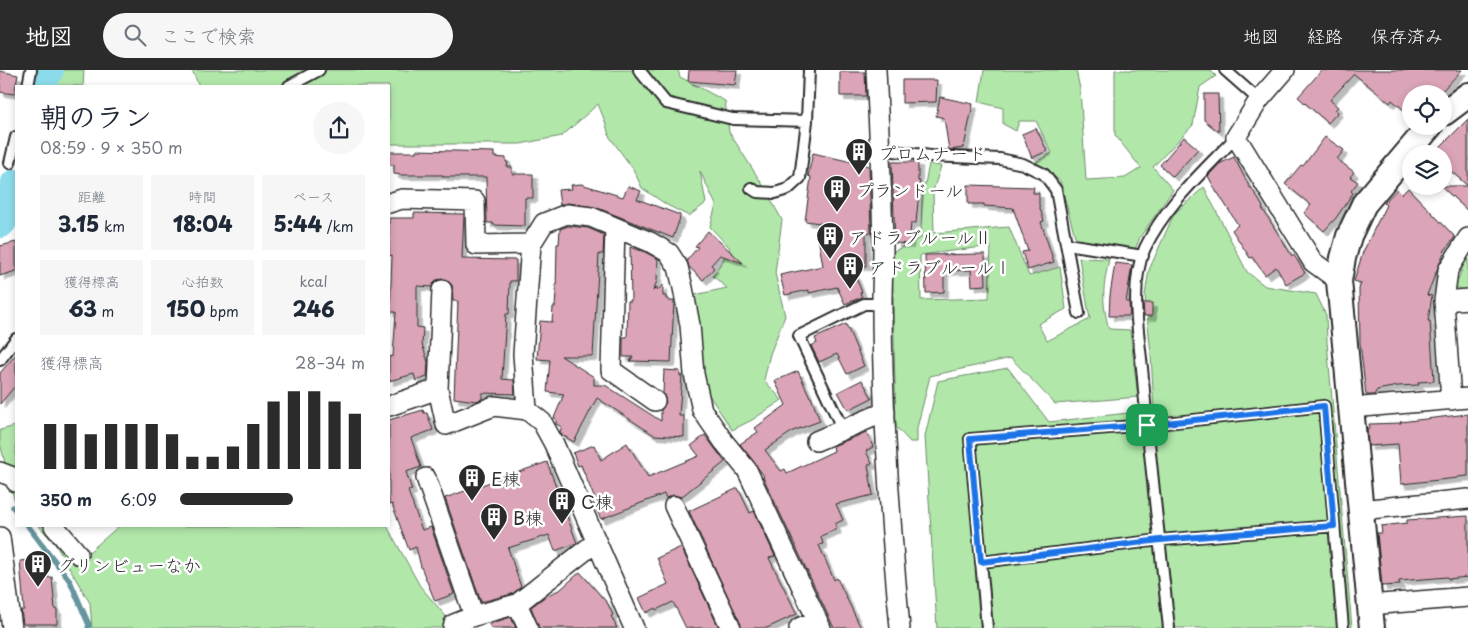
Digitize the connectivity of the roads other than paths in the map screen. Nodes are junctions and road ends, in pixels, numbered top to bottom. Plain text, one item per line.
1 (31, 70) edge
2 (319, 70) edge
3 (640, 70) edge
4 (809, 70) edge
5 (876, 70) edge
6 (1225, 70) edge
7 (1286, 70) edge
8 (28, 85) edge
9 (291, 85) edge
10 (1259, 100) junction
11 (808, 121) junction
12 (1422, 135) edge
13 (1236, 137) junction
14 (15, 141) edge
15 (880, 149) junction
16 (10, 163) dead end
17 (752, 188) dead end
18 (390, 203) edge
19 (615, 228) junction
20 (1468, 238) edge
21 (531, 244) junction
22 (1067, 244) junction
23 (1143, 256) junction
24 (1339, 281) junction
25 (442, 290) dead end
26 (1468, 299) edge
27 (1444, 301) junction
28 (882, 304) junction
29 (1079, 313) dead end
30 (15, 340) edge
31 (0, 360) edge
32 (438, 389) junction
33 (1460, 399) edge
34 (655, 401) dead end
35 (390, 406) edge
36 (1351, 408) junction
37 (527, 410) junction
38 (885, 412) junction
39 (1147, 425) junction
40 (843, 430) junction
41 (816, 441) dead end
42 (0, 472) edge
43 (426, 478) dead end
44 (15, 481) edge
45 (1468, 499) edge
46 (674, 506) dead end
47 (1360, 510) junction
48 (1334, 526) junction
49 (55, 527) edge
50 (0, 538) edge
51 (1160, 540) junction
52 (596, 542) junction
53 (78, 554) dead end
54 (981, 562) junction
55 (1468, 597) edge
56 (517, 604) junction
57 (474, 616) junction
58 (1370, 617) edge
59 (819, 624) edge
60 (12, 628) edge
61 (453, 628) edge
62 (528, 628) edge
63 (634, 628) edge
64 (730, 628) edge
65 (799, 628) edge
66 (900, 628) edge
67 (987, 628) edge
68 (1170, 628) edge
69 (1343, 628) edge

1 - 8 lane
2 - 9 lane
3 - 11 lane
4 - 11 lane
5 - 15 street
6 - 10 lane
7 - 10 street
10 - 13 street
11 - 17 lane
12 - 24 street
13 - 23 lane
13 - 24 street
14 - 16 lane
15 - 22 lane
15 - 28 street
18 - 21 street
19 - 21 street
19 - 34 street
19 - 59 street
20 - 27 street
21 - 37 street
22 - 23 lane
22 - 29 lane
23 - 39 lane
24 - 36 street
25 - 32 street
26 - 27 street
27 - 33 street
28 - 38 street
28 - 40 lane
30 - 31 lane
32 - 35 street
32 - 37 street
33 - 36 street
36 - 47 street
37 - 52 street
38 - 40 street
38 - 66 street
39 - 48 lane
39 - 51 lane
39 - 54 lane
40 - 41 street
42 - 44 street
43 - 57 street
45 - 47 street
46 - 64 street
47 - 58 street
48 - 51 lane
48 - 69 lane
49 - 53 street
50 - 60 street
51 - 54 lane
51 - 68 lane
52 - 56 street
52 - 63 street
54 - 67 lane
55 - 58 street
56 - 57 street
56 - 62 street
57 - 61 street
59 - 65 street

